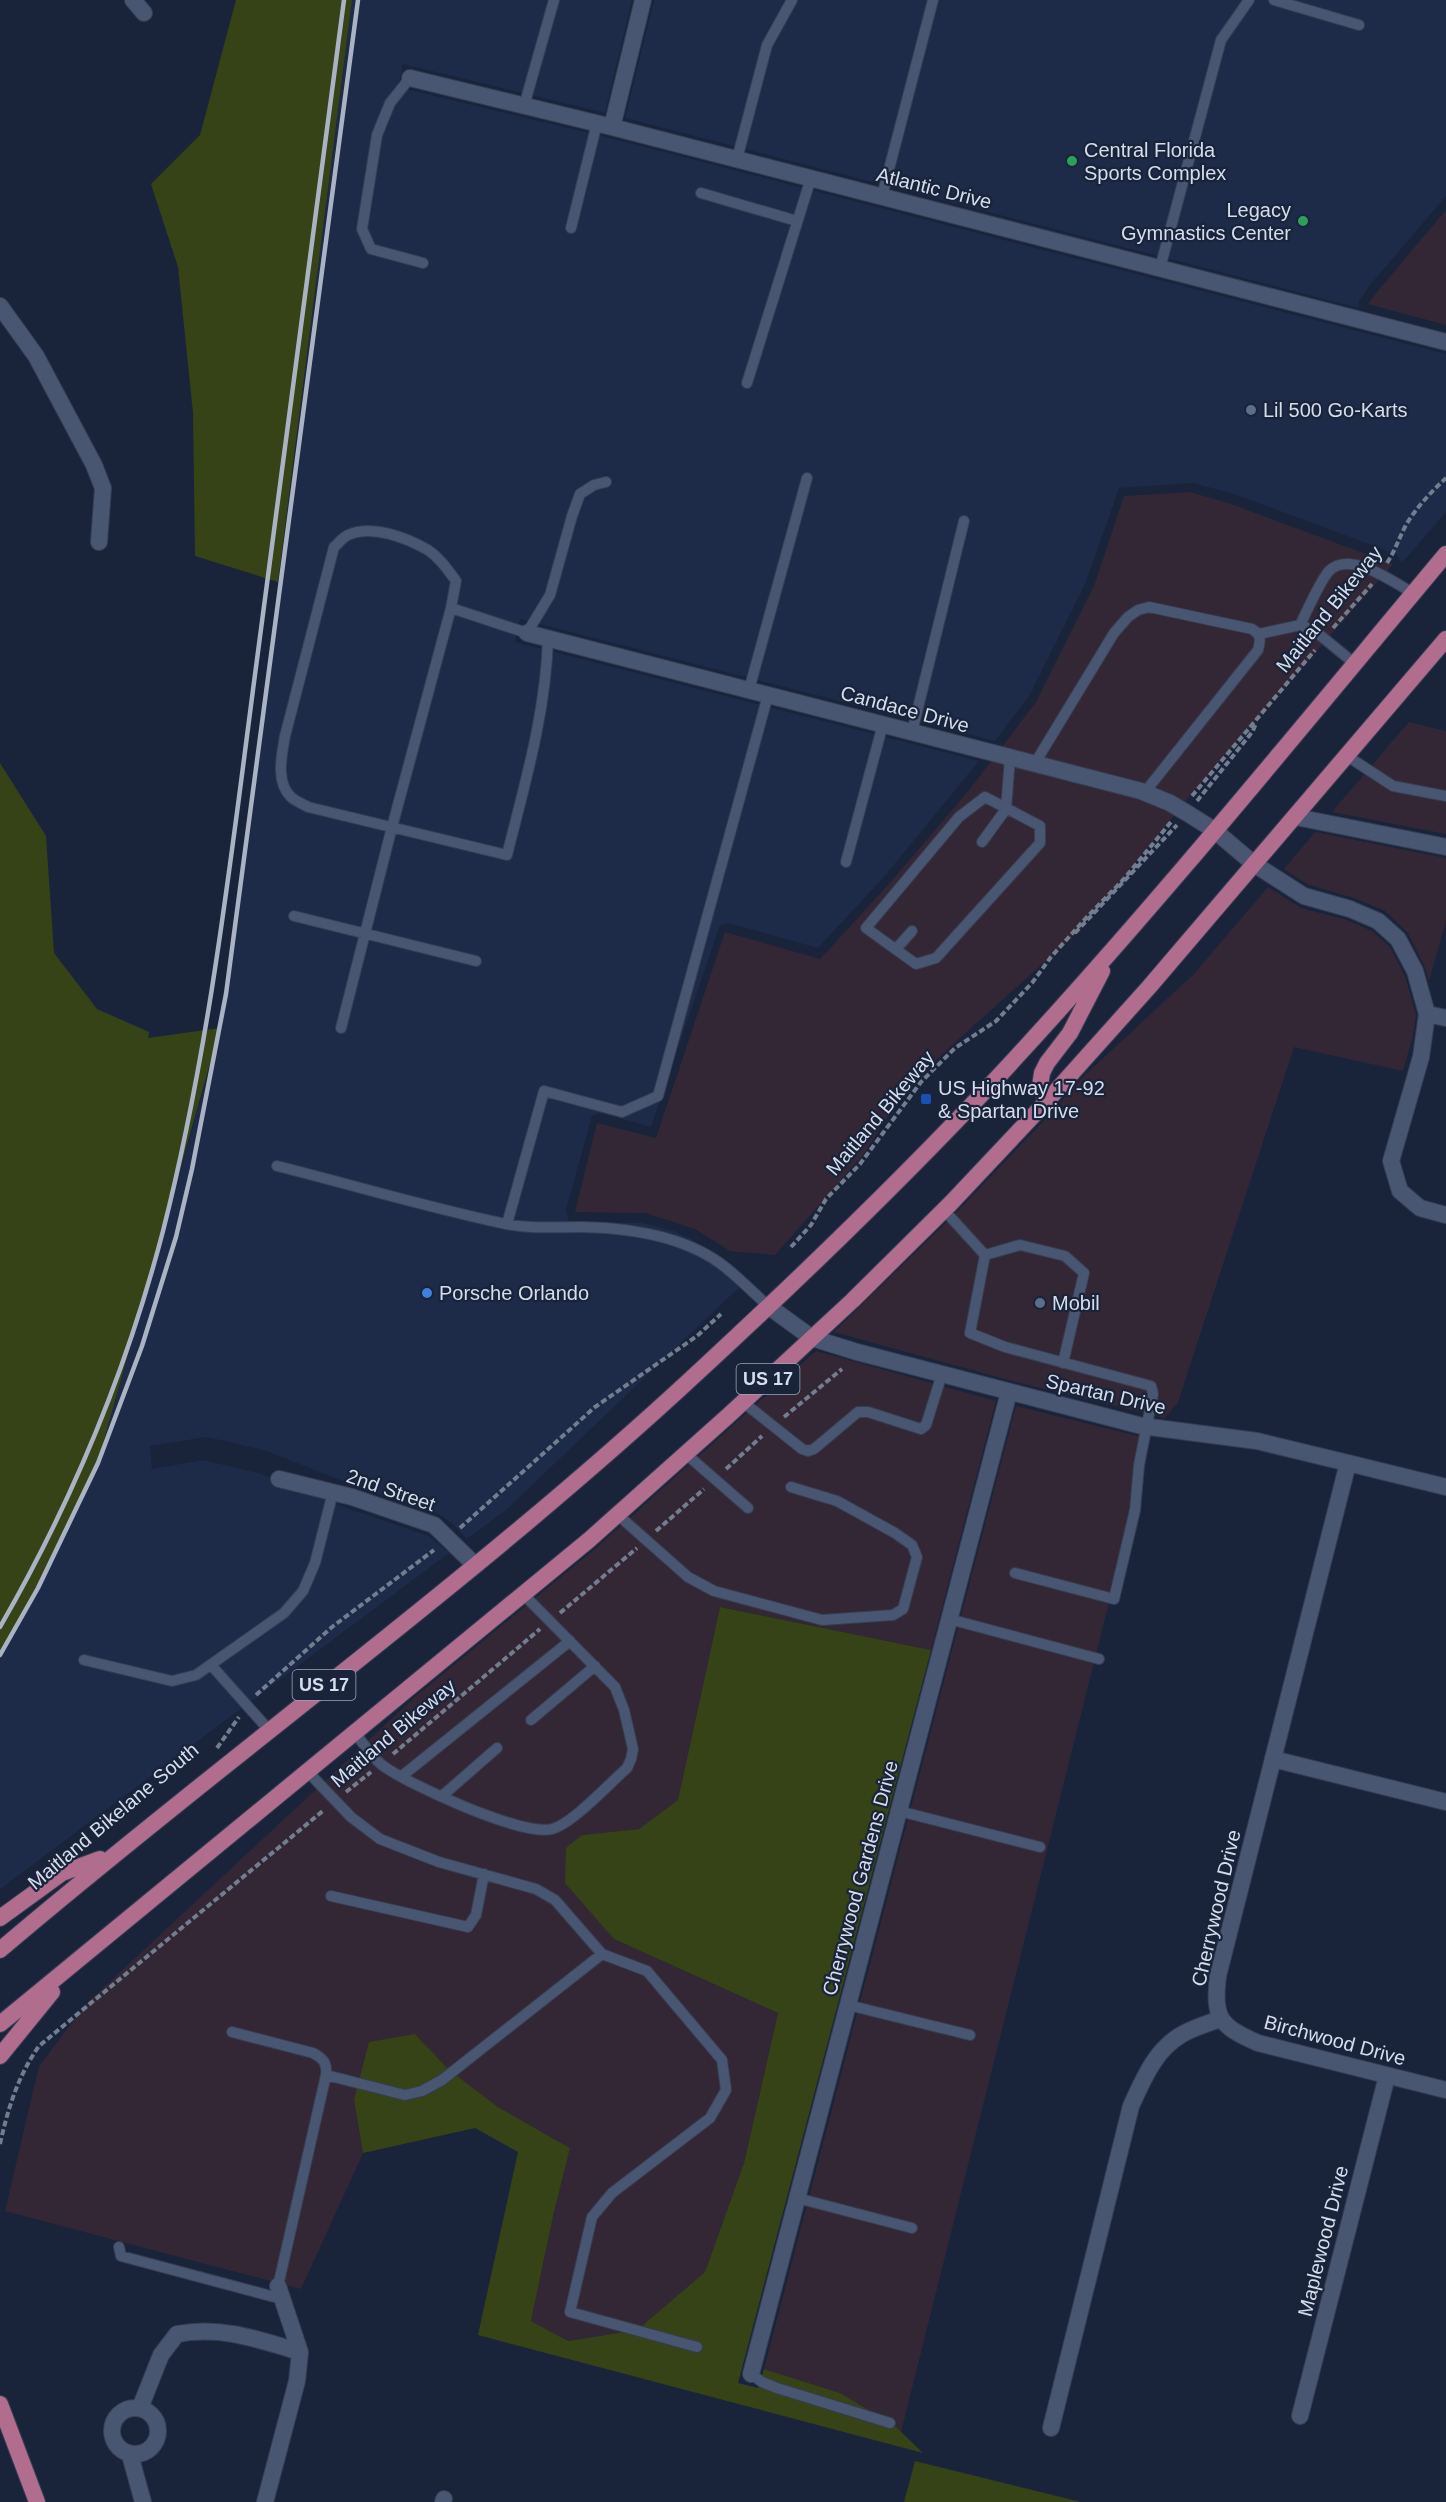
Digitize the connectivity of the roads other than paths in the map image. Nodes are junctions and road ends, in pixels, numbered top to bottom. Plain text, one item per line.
1 (133, 0) edge
2 (554, 0) edge
3 (643, 0) edge
4 (792, 0) edge
5 (933, 0) edge
6 (1249, 0) edge
7 (1274, 0) edge
8 (144, 13) dead end
9 (1359, 25) dead end
10 (410, 78) joint
11 (524, 106) junction
12 (605, 125) junction
13 (737, 159) junction
14 (811, 178) junction
15 (701, 193) dead end
16 (882, 196) junction
17 (797, 220) junction
18 (571, 228) dead end
19 (423, 263) dead end
20 (1160, 268) junction
21 (0, 306) edge
22 (1446, 342) edge
23 (747, 383) dead end
24 (807, 478) dead end
25 (606, 482) dead end
26 (964, 521) dead end
27 (99, 542) dead end
28 (1446, 554) edge
29 (1413, 593) junction
30 (451, 608) junction
31 (1300, 625) junction
32 (527, 633) junction
33 (1259, 634) junction
34 (548, 638) junction
35 (1443, 649) edge
36 (1354, 663) junction
37 (749, 690) junction
38 (768, 695) junction
39 (884, 724) junction
40 (912, 732) junction
41 (1347, 756) junction
42 (1010, 758) junction
43 (1035, 763) junction
44 (1145, 792) junction
45 (1446, 796) edge
46 (1006, 808) junction
47 (1296, 817) junction
48 (392, 827) junction
49 (1214, 830) junction
50 (982, 842) dead end
51 (1446, 847) edge
52 (846, 862) dead end
53 (1254, 864) junction
54 (294, 916) dead end
55 (912, 931) dead end
56 (365, 935) junction
57 (896, 949) junction
58 (1112, 951) junction
59 (476, 961) dead end
60 (1427, 1014) junction
61 (1446, 1018) edge
62 (342, 1028) dead end
63 (1047, 1101) junction
64 (277, 1166) dead end
65 (944, 1210) junction
66 (1446, 1215) edge
67 (507, 1224) junction
68 (985, 1255) junction
69 (768, 1306) junction
70 (812, 1338) junction
71 (1063, 1363) junction
72 (942, 1374) junction
73 (1009, 1392) junction
74 (743, 1402) junction
75 (1147, 1426) junction
76 (686, 1454) junction
77 (1348, 1463) junction
78 (279, 1479) dead end
79 (791, 1487) dead end
80 (1446, 1487) edge
81 (333, 1492) junction
82 (748, 1508) dead end
83 (618, 1515) junction
84 (476, 1565) junction
85 (1015, 1573) dead end
86 (523, 1594) junction
87 (949, 1619) junction
88 (570, 1641) junction
89 (1099, 1659) dead end
90 (84, 1660) dead end
91 (211, 1665) junction
92 (595, 1666) junction
93 (531, 1720) dead end
94 (269, 1730) junction
95 (355, 1733) junction
96 (497, 1748) dead end
97 (1273, 1759) junction
98 (308, 1772) junction
99 (402, 1776) junction
100 (442, 1796) junction
101 (1446, 1802) edge
102 (899, 1810) junction
103 (1040, 1847) dead end
104 (112, 1855) junction
105 (484, 1874) junction
106 (331, 1896) dead end
107 (0, 1918) edge
108 (0, 1950) edge
109 (602, 1954) junction
110 (74, 1966) junction
111 (848, 2005) junction
112 (1220, 2019) junction
113 (0, 2024) edge
114 (232, 2032) dead end
115 (970, 2035) dead end
116 (0, 2056) edge
117 (326, 2075) junction
118 (1387, 2076) junction
119 (1446, 2090) edge
120 (797, 2198) junction
121 (912, 2228) dead end
122 (119, 2247) dead end
123 (280, 2293) junction
124 (698, 2348) dead end
125 (300, 2352) junction
126 (751, 2374) joint
127 (0, 2404) edge
128 (140, 2408) junction
129 (1300, 2416) dead end
130 (890, 2423) dead end
131 (1051, 2428) dead end
132 (130, 2455) junction
133 (37, 2502) edge
134 (142, 2502) edge
135 (265, 2502) edge

1 - 8 street
2 - 11 lane
3 - 12 street
4 - 13 lane
5 - 16 lane
6 - 20 lane
7 - 9 lane
10 - 11 street, Atlantic Drive
10 - 19 lane
11 - 12 street, Atlantic Drive
12 - 13 street, Atlantic Drive
12 - 18 lane
13 - 14 street, Atlantic Drive
14 - 16 street, Atlantic Drive
14 - 17 lane
15 - 17 lane
16 - 20 street, Atlantic Drive
17 - 23 lane
20 - 22 street, Atlantic Drive
21 - 27 street
24 - 37 lane
25 - 32 lane
26 - 40 lane
28 - 29 main road, US 17
29 - 31 lane
29 - 36 main road, US 17
30 - 32 lane
30 - 48 lane
30 - 48 lane
31 - 33 lane
31 - 36 lane
32 - 34 street, Candace Drive
33 - 43 lane
33 - 44 lane
34 - 37 street, Candace Drive
34 - 48 lane
35 - 41 main road, US 17
36 - 49 main road, US 17
37 - 38 street, Candace Drive
38 - 39 street, Candace Drive
38 - 67 lane
39 - 40 street, Candace Drive
39 - 52 lane
40 - 42 street, Candace Drive
41 - 45 lane
41 - 47 main road, US 17
42 - 43 street, Candace Drive
42 - 46 lane
43 - 44 street, Candace Drive
44 - 49 street, Candace Drive
46 - 50 lane
46 - 57 lane
46 - 57 lane
47 - 51 street
47 - 53 main road, US 17
48 - 56 lane
49 - 53 street, Candace Drive
49 - 58 main road, US 17
53 - 60 street, Candace Drive
53 - 63 main road, US 17
54 - 56 lane
55 - 57 lane
56 - 59 lane
56 - 62 lane
58 - 63 main road
58 - 69 main road, US 17
60 - 61 street
60 - 66 street
63 - 65 main road, US 17
64 - 67 lane
65 - 68 lane
65 - 70 main road, US 17
67 - 69 lane
68 - 71 lane
68 - 71 lane
69 - 70 street, Spartan Drive
69 - 84 main road, US 17
70 - 72 street, Spartan Drive
70 - 74 main road, US 17
71 - 75 lane
72 - 73 street, Spartan Drive
72 - 74 lane
73 - 75 street, Spartan Drive
73 - 87 street, Cherrywood Gardens Drive
74 - 76 main road, US 17
75 - 77 street, Spartan Drive
75 - 85 lane
76 - 82 lane
76 - 83 main road, US 17
77 - 80 street, Spartan Drive
77 - 97 street, Cherrywood Drive
78 - 81 street, 2nd Street
79 - 83 lane
81 - 84 street, 2nd Street
81 - 91 lane
83 - 86 main road, US 17
84 - 94 main road, US 17
86 - 88 lane
86 - 95 main road, US 17
87 - 89 lane
87 - 102 street, Cherrywood Gardens Drive
88 - 92 lane
88 - 99 lane
90 - 91 lane
91 - 94 lane
92 - 93 lane
92 - 100 lane
94 - 104 main road, US 17
95 - 98 main road, US 17
95 - 99 lane
96 - 100 lane
97 - 101 street
97 - 112 street, Cherrywood Drive
98 - 105 lane
98 - 110 main road, US 17
99 - 100 lane
102 - 103 lane
102 - 111 street, Cherrywood Gardens Drive
104 - 107 main road
104 - 108 main road, US 17
105 - 106 lane
105 - 109 lane
109 - 117 lane
109 - 124 lane
110 - 113 main road, US 17
110 - 116 main road
111 - 115 lane
111 - 120 street, Cherrywood Gardens Drive
112 - 118 street, Birchwood Drive
112 - 131 street
114 - 117 lane
117 - 123 lane
118 - 119 street, Birchwood Drive
118 - 129 street, Maplewood Drive
120 - 121 lane
120 - 126 street, Cherrywood Gardens Drive
122 - 123 lane
123 - 125 street
125 - 128 street
125 - 135 street
126 - 130 lane
127 - 133 main road
128 - 132 street
128 - 132 street
132 - 134 street

